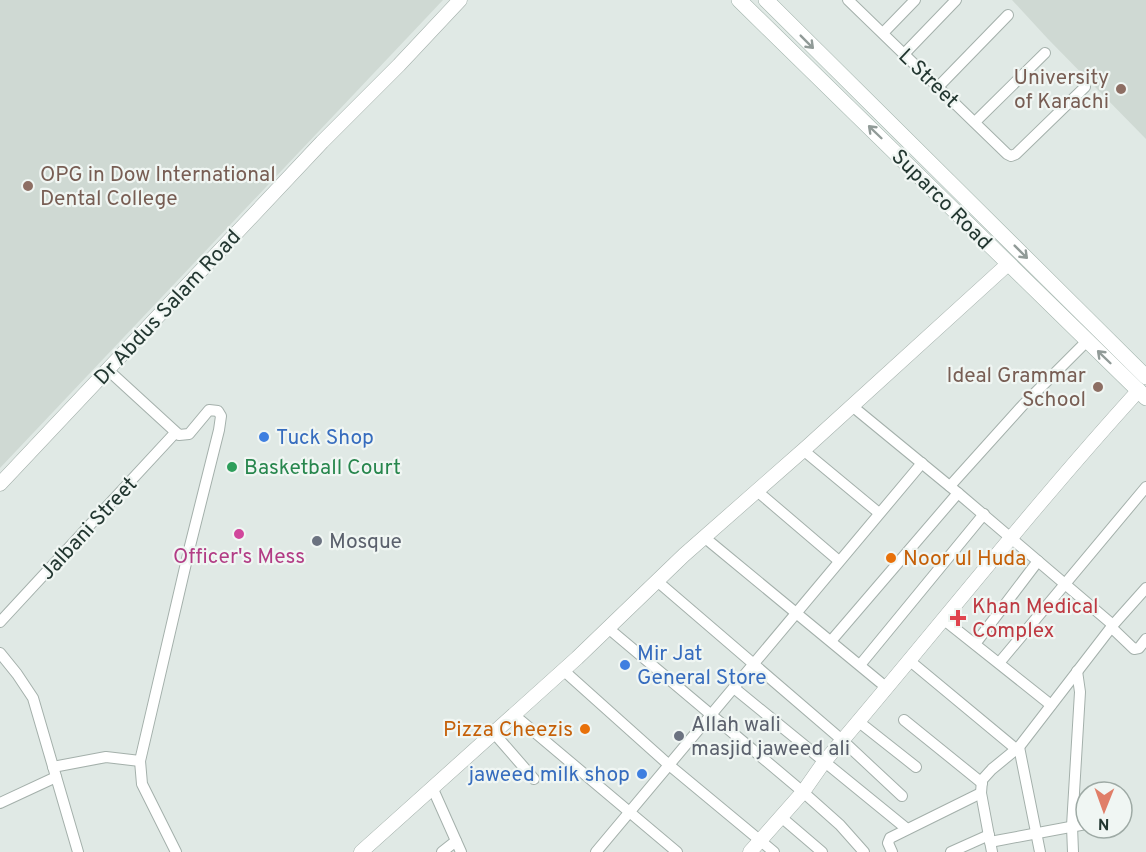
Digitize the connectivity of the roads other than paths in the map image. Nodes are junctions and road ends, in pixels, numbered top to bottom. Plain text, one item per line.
1 (460, 0) edge
2 (739, 0) edge
3 (848, 0) edge
4 (915, 0) edge
5 (956, 0) edge
6 (771, 2) edge
7 (1008, 15) dead end
8 (883, 33) junction
9 (1045, 52) dead end
10 (904, 54) junction
11 (845, 80) junction
12 (938, 87) junction
13 (1085, 87) dead end
14 (834, 92) junction
15 (975, 122) junction
16 (1008, 264) junction
17 (1088, 340) junction
18 (108, 370) junction
19 (1129, 370) junction
20 (1144, 388) edge
21 (852, 406) junction
22 (175, 433) junction
23 (803, 450) junction
24 (922, 463) junction
25 (0, 484) edge
26 (1146, 487) edge
27 (954, 489) junction
28 (757, 491) junction
29 (879, 513) junction
30 (984, 514) junction
31 (704, 537) junction
32 (1011, 537) junction
33 (838, 561) junction
34 (1038, 561) junction
35 (657, 581) junction
36 (1065, 584) junction
37 (1146, 588) edge
38 (797, 613) junction
39 (943, 619) junction
40 (0, 622) edge
41 (1112, 626) junction
42 (608, 628) junction
43 (1146, 639) edge
44 (831, 641) junction
45 (975, 644) junction
46 (0, 654) edge
47 (910, 661) junction
48 (999, 663) junction
49 (754, 664) junction
50 (860, 665) junction
51 (563, 670) junction
52 (1077, 671) junction
53 (734, 688) junction
54 (887, 688) junction
55 (1051, 705) junction
56 (513, 714) junction
57 (711, 714) junction
58 (904, 720) dead end
59 (859, 722) junction
60 (493, 732) junction
61 (842, 740) junction
62 (1018, 748) junction
63 (140, 760) junction
64 (824, 762) junction
65 (669, 765) junction
66 (916, 766) dead end
67 (55, 772) junction
68 (534, 779) dead end
69 (432, 787) junction
70 (981, 788) junction
71 (803, 792) junction
72 (902, 796) dead end
73 (0, 803) edge
74 (631, 812) junction
75 (781, 817) junction
76 (1072, 826) junction
77 (907, 829) junction
78 (1037, 833) junction
79 (760, 840) junction
80 (456, 841) junction
81 (991, 843) edge
82 (366, 850) edge
83 (890, 851) edge
84 (78, 852) edge
85 (176, 852) edge
86 (442, 852) edge
87 (461, 852) edge
88 (596, 852) edge
89 (677, 852) edge
90 (750, 852) edge
91 (774, 852) edge
92 (822, 852) edge
93 (864, 852) edge
94 (951, 852) edge
95 (1040, 852) edge
96 (1073, 852) edge

1 - 18 street, Dr Abdus Salam Road
2 - 14 main road, Suparco Road
3 - 8 street, L Street
4 - 8 street
5 - 10 street
6 -> 11 main road, Suparco Road
7 - 12 street
8 - 10 street, L Street
9 - 15 street
10 - 12 street, L Street
11 - 14 main road
11 -> 19 main road, Suparco Road
12 - 15 street, L Street
13 - 15 street, L Street
16 -> 14 main road, Suparco Road
16 - 17 main road, Suparco Road
16 - 21 street
19 -> 17 main road, Suparco Road
17 - 27 street
18 - 22 street
18 - 25 street, Dr Abdus Salam Road
19 - 20 main road, Suparco Road
20 - 32 street
21 - 23 street
21 - 24 street
22 - 40 street, Jalbani Street
22 - 63 street
23 - 28 street
23 - 29 street
24 - 27 street
24 - 29 street
26 - 36 street
27 - 30 street
27 - 44 street
28 - 31 street
28 - 33 street
29 - 33 street
30 - 32 street
30 - 50 street
31 - 35 street
31 - 38 street
32 - 34 street
32 - 39 street
33 - 38 street
34 - 36 street
34 - 45 street
35 - 42 street
35 - 49 street
36 - 41 street
36 - 48 street
37 - 41 street
38 - 44 street
38 - 49 street
39 - 45 street
39 - 47 street
41 - 43 street
41 - 52 street
42 - 51 street
42 - 57 street
44 - 50 street
45 - 48 street
46 - 67 street
47 - 54 street
47 - 62 street
48 - 55 street
49 - 53 street
49 - 61 street
50 - 54 street
51 - 56 street
51 - 65 street
52 - 55 street
52 - 76 street
53 - 57 street
53 - 64 street
54 - 59 street
55 - 62 street
56 - 60 street
56 - 74 street
57 - 65 street
57 - 71 street
58 - 70 street
59 - 61 street
59 - 66 street
60 - 68 street
60 - 69 street
61 - 64 street
61 - 72 street
62 - 70 street
62 - 78 street
63 - 67 street
63 - 85 street
64 - 71 street
64 - 77 street
65 - 74 street
65 - 79 street
67 - 73 street
67 - 84 street
69 - 80 street
69 - 82 street
70 - 77 street
70 - 81 street
71 - 75 street
71 - 93 street
74 - 88 street
74 - 89 street
75 - 79 street
75 - 92 street
76 - 78 street
76 - 96 street
77 - 83 street
78 - 81 street
78 - 95 street
79 - 90 street
79 - 91 street
80 - 86 street
80 - 87 street
81 - 94 street

